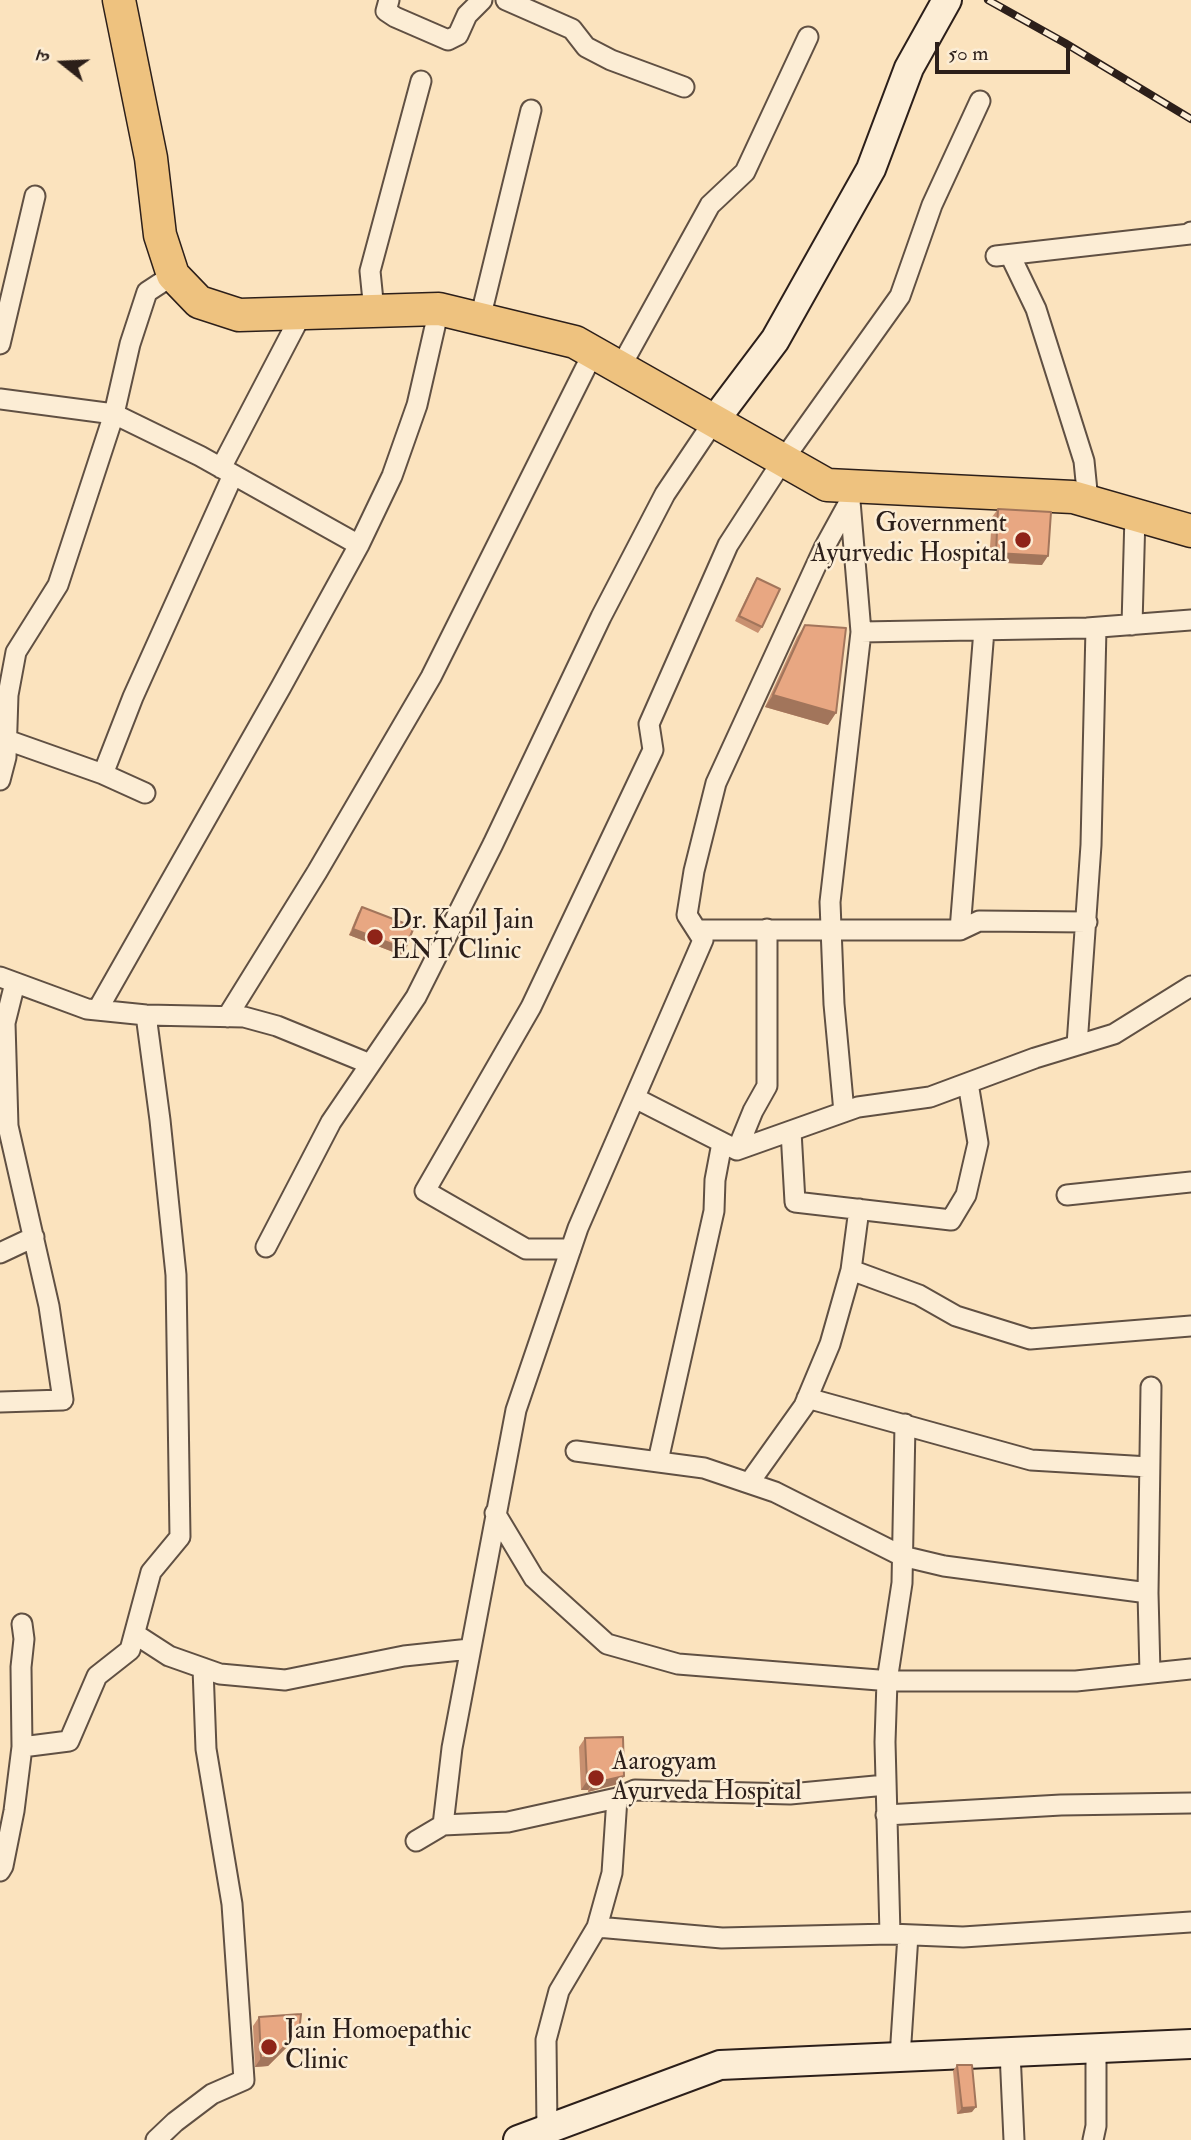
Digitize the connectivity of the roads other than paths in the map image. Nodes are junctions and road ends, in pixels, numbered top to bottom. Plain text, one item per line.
1 (119, 0) edge
2 (389, 0) edge
3 (482, 0) edge
4 (506, 0) edge
5 (947, 0) edge
6 (808, 37) dead end
7 (421, 82) dead end
8 (684, 87) dead end
9 (980, 101) dead end
10 (531, 110) dead end
11 (35, 196) dead end
12 (1191, 232) edge
13 (173, 275) junction
14 (439, 309) junction
15 (374, 311) junction
16 (302, 313) junction
17 (480, 319) junction
18 (0, 344) edge
19 (607, 360) junction
20 (0, 399) edge
21 (114, 414) junction
22 (714, 421) junction
23 (783, 460) junction
24 (227, 471) junction
25 (854, 494) junction
26 (1088, 501) junction
27 (1135, 514) junction
28 (1191, 531) edge
29 (359, 545) junction
30 (1191, 620) edge
31 (1132, 625) junction
32 (1096, 628) junction
33 (984, 630) junction
34 (861, 632) junction
35 (7, 740) junction
36 (103, 774) junction
37 (0, 780) edge
38 (145, 793) dead end
39 (1087, 922) junction
40 (767, 929) junction
41 (831, 929) junction
42 (697, 930) junction
43 (960, 930) junction
44 (8, 980) edge
45 (1191, 986) edge
46 (98, 1009) junction
47 (146, 1015) junction
48 (227, 1017) junction
49 (1077, 1045) junction
50 (370, 1064) junction
51 (968, 1083) junction
52 (635, 1098) junction
53 (844, 1112) junction
54 (791, 1131) junction
55 (5, 1139) edge
56 (729, 1147) junction
57 (1191, 1182) edge
58 (1067, 1195) dead end
59 (859, 1209) junction
60 (34, 1237) junction
61 (266, 1247) dead end
62 (571, 1249) junction
63 (0, 1253) edge
64 (851, 1270) junction
65 (1191, 1326) edge
66 (1150, 1387) dead end
67 (807, 1398) junction
68 (0, 1402) edge
69 (905, 1424) junction
70 (576, 1451) dead end
71 (658, 1461) junction
72 (1149, 1467) junction
73 (749, 1483) junction
74 (495, 1513) junction
75 (902, 1556) junction
76 (1148, 1593) junction
77 (22, 1624) dead end
78 (135, 1634) junction
79 (470, 1649) junction
80 (202, 1668) junction
81 (1191, 1669) edge
82 (1150, 1673) junction
83 (887, 1681) junction
84 (22, 1747) junction
85 (886, 1785) junction
86 (617, 1798) junction
87 (1191, 1803) edge
88 (886, 1815) junction
89 (443, 1825) junction
90 (416, 1841) dead end
91 (0, 1871) edge
92 (1191, 1922) edge
93 (597, 1927) junction
94 (899, 1934) junction
95 (1191, 2044) edge
96 (1096, 2048) junction
97 (1010, 2052) junction
98 (900, 2057) junction
99 (564, 2130) edge
100 (156, 2140) edge
101 (518, 2140) edge
102 (1014, 2140) edge
103 (1093, 2140) edge

1 - 13 main road
2 - 3 street
4 - 8 street
5 - 22 street
6 - 19 street
7 - 15 street
9 - 23 street
10 - 17 street
11 - 18 street
12 - 26 street
13 - 16 main road
13 - 21 street
14 - 15 main road
14 - 17 main road
14 - 29 street
15 - 16 main road
16 - 24 street
17 - 19 main road
19 - 22 main road
19 - 48 street
20 - 21 street
21 - 24 street
21 - 35 street
22 - 23 main road
22 - 50 street
23 - 25 main road
23 - 62 street
24 - 29 street
24 - 36 street
25 - 26 main road
25 - 34 street
25 - 42 street
26 - 27 main road
27 - 28 main road
27 - 31 street
29 - 46 street
30 - 31 street
31 - 32 street
32 - 33 street
32 - 39 street
33 - 34 street
33 - 43 street
34 - 41 street
35 - 36 street
35 - 37 street
36 - 38 street
39 - 43 street
39 - 49 street
40 - 41 street
40 - 42 street
40 - 56 street
41 - 43 street
41 - 53 street
42 - 52 street
44 - 46 street
44 - 55 street
45 - 49 street
46 - 47 street
47 - 48 street
47 - 78 street
48 - 50 street
49 - 51 street
50 - 61 street
51 - 53 street
51 - 59 street
52 - 56 street
52 - 62 street
53 - 54 street
54 - 56 street
54 - 59 street
55 - 60 street
56 - 71 street
57 - 58 street
59 - 64 street
60 - 63 street
60 - 68 street
62 - 74 street
64 - 65 street
64 - 67 street
66 - 72 street
67 - 69 street
67 - 73 street
69 - 72 street
69 - 75 street
70 - 71 street
71 - 73 street
72 - 76 street
73 - 75 street
74 - 79 street
74 - 83 street
75 - 76 street
75 - 83 street
76 - 82 street
77 - 84 street
78 - 80 street
78 - 84 street
79 - 80 street
79 - 89 street
80 - 100 street
81 - 82 street
82 - 83 street
83 - 85 street
84 - 91 street
85 - 86 street
85 - 88 street
86 - 89 street
86 - 93 street
87 - 88 street
88 - 94 street
89 - 90 street
92 - 94 street
93 - 94 street
93 - 99 street
94 - 98 street
95 - 96 street
96 - 97 street
96 - 103 street
97 - 98 street
97 - 102 street
98 - 99 street
99 - 101 street

